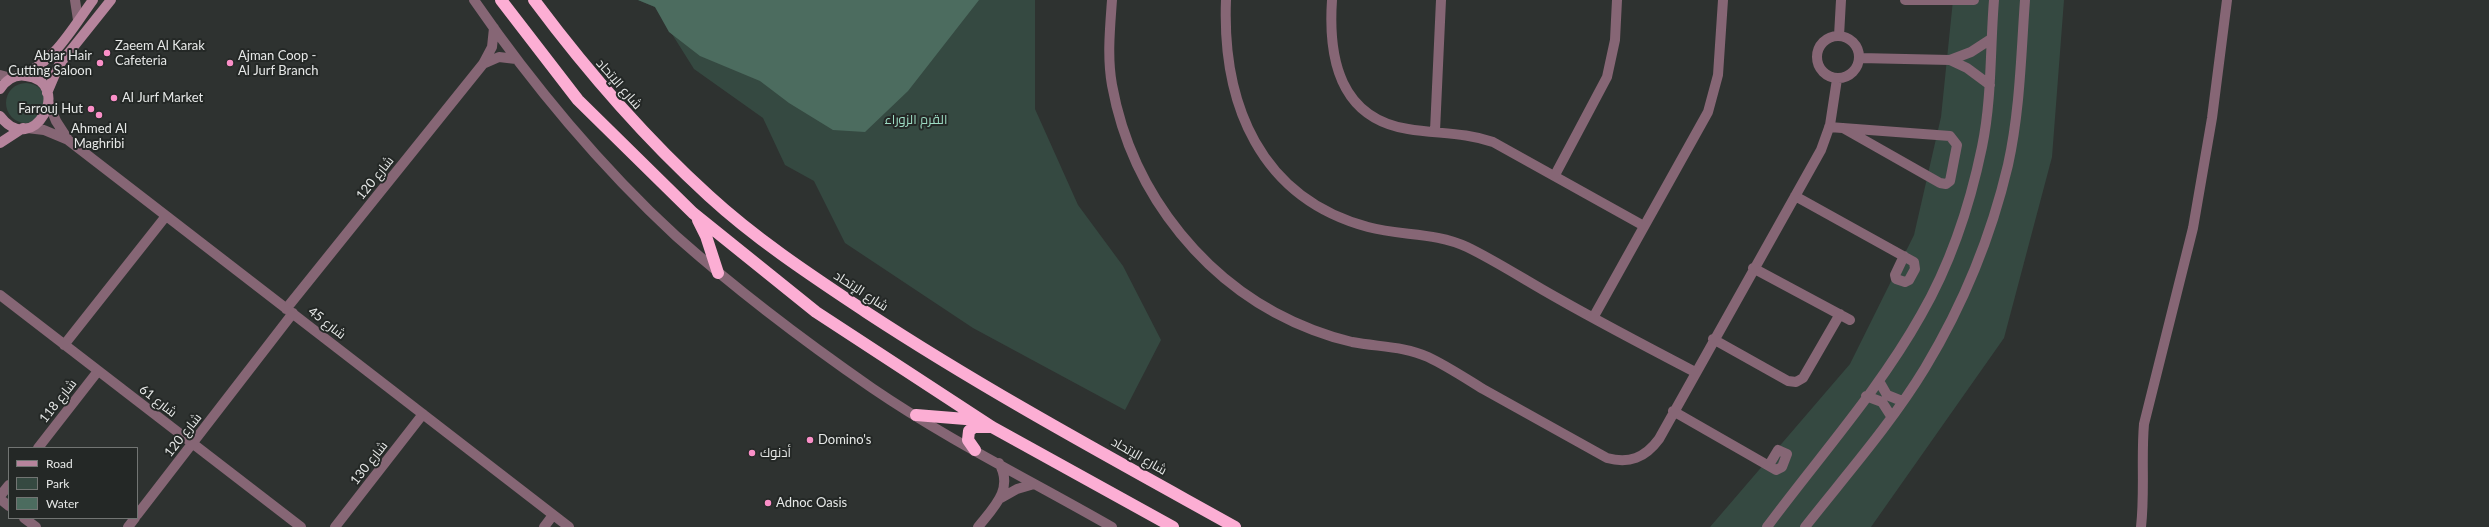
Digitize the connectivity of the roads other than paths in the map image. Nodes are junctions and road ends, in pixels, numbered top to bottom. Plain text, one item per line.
1 (74, 0) edge
2 (93, 0) edge
3 (111, 0) edge
4 (474, 0) edge
5 (501, 0) edge
6 (534, 0) edge
7 (1112, 0) edge
8 (1226, 0) edge
9 (1332, 0) edge
10 (1442, 0) edge
11 (1617, 0) edge
12 (1723, 0) edge
13 (1841, 0) edge
14 (1905, 0) edge
15 (1959, 0) edge
16 (1974, 0) edge
17 (1994, 0) edge
18 (2025, 0) edge
19 (2227, 0) edge
20 (78, 20) junction
21 (494, 28) junction
22 (1839, 36) junction
23 (1991, 39) junction
24 (1860, 58) junction
25 (516, 59) junction
26 (1950, 60) junction
27 (483, 64) junction
28 (0, 75) edge
29 (16, 77) junction
30 (1838, 79) junction
31 (1990, 85) junction
32 (0, 89) edge
33 (48, 98) junction
34 (0, 116) edge
35 (1829, 127) junction
36 (25, 128) junction
37 (1843, 128) junction
38 (1435, 131) junction
39 (68, 140) junction
40 (0, 143) edge
41 (1554, 175) junction
42 (1794, 196) junction
43 (693, 213) junction
44 (166, 216) junction
45 (1644, 226) junction
46 (1904, 256) dead end
47 (1753, 268) junction
48 (718, 272) junction
49 (0, 295) edge
50 (290, 311) junction
51 (1840, 314) junction
52 (1593, 318) junction
53 (1850, 320) dead end
54 (1713, 339) junction
55 (64, 345) junction
56 (98, 371) junction
57 (1695, 372) junction
58 (1879, 381) junction
59 (1866, 396) junction
60 (1902, 401) junction
61 (1674, 411) junction
62 (423, 414) junction
63 (916, 415) junction
64 (1891, 416) junction
65 (981, 420) junction
66 (992, 427) junction
67 (192, 443) junction
68 (39, 447) edge
69 (974, 450) junction
70 (999, 463) junction
71 (1768, 465) dead end
72 (1034, 484) junction
73 (8, 486) edge
74 (0, 498) edge
75 (1001, 498) junction
76 (8, 505) edge
77 (138, 514) edge
78 (553, 515) junction
79 (25, 519) edge
80 (134, 519) edge
81 (36, 527) edge
82 (128, 527) edge
83 (301, 527) edge
84 (335, 527) edge
85 (544, 527) edge
86 (569, 527) edge
87 (978, 527) edge
88 (1112, 527) edge
89 (1173, 527) edge
90 (1235, 527) edge
91 (1767, 527) edge
92 (1805, 527) edge
93 (2141, 527) edge

1 - 20 street
2 - 20 street
3 - 33 street
4 - 21 street
5 - 43 highway
6 - 90 highway, شارع الإتحاد
7 - 61 street
8 - 52 street
9 - 38 street
10 - 38 street
11 - 41 street
12 - 45 street
13 - 22 street
14 - 15 street
15 - 16 street
17 - 23 street
18 - 60 street
19 - 93 street
20 - 29 street
21 - 25 street
21 - 27 street, شارع 120
22 - 24 street
22 - 30 street
23 - 26 street
23 - 31 street
24 - 26 street
24 - 30 street
25 - 27 street
25 - 48 street
26 - 31 street
27 - 50 street, شارع 120
28 - 29 street
29 - 32 street
29 - 33 street
30 - 35 street
31 - 58 street
33 - 36 street
33 - 39 street, شارع 45
34 - 36 street
35 - 37 street
35 - 42 street
36 - 39 street, شارع 45
36 - 40 street
37 - 37 street
38 - 41 street
39 - 44 street, شارع 45
41 - 45 street
42 - 46 street
42 - 47 street
43 - 48 highway
43 - 65 highway
44 - 50 street, شارع 45
44 - 55 street
45 - 52 street
47 - 51 street
47 - 54 street
48 - 63 street
49 - 55 street, شارع 61
50 - 62 street, شارع 45
50 - 67 street, شارع 120
51 - 53 street
51 - 54 street
52 - 57 street
54 - 57 street
55 - 56 street, شارع 61
56 - 67 street, شارع 61
56 - 68 street, شارع 118
57 - 61 street
58 - 59 street
58 - 60 street
59 - 64 street
59 - 91 street
60 - 64 street
61 - 71 street
62 - 78 street, شارع 45
62 - 84 street, شارع 130
63 - 65 highway
63 - 69 street
64 - 92 street
65 - 66 highway
66 - 69 highway
66 - 89 highway
67 - 77 street, شارع 120
67 - 83 street, شارع 61
69 - 70 street
70 - 72 street
70 - 75 street
72 - 75 street
72 - 88 street
73 - 74 street
74 - 76 street
75 - 87 street
78 - 85 street
78 - 86 street, شارع 45
79 - 81 street
80 - 82 street

